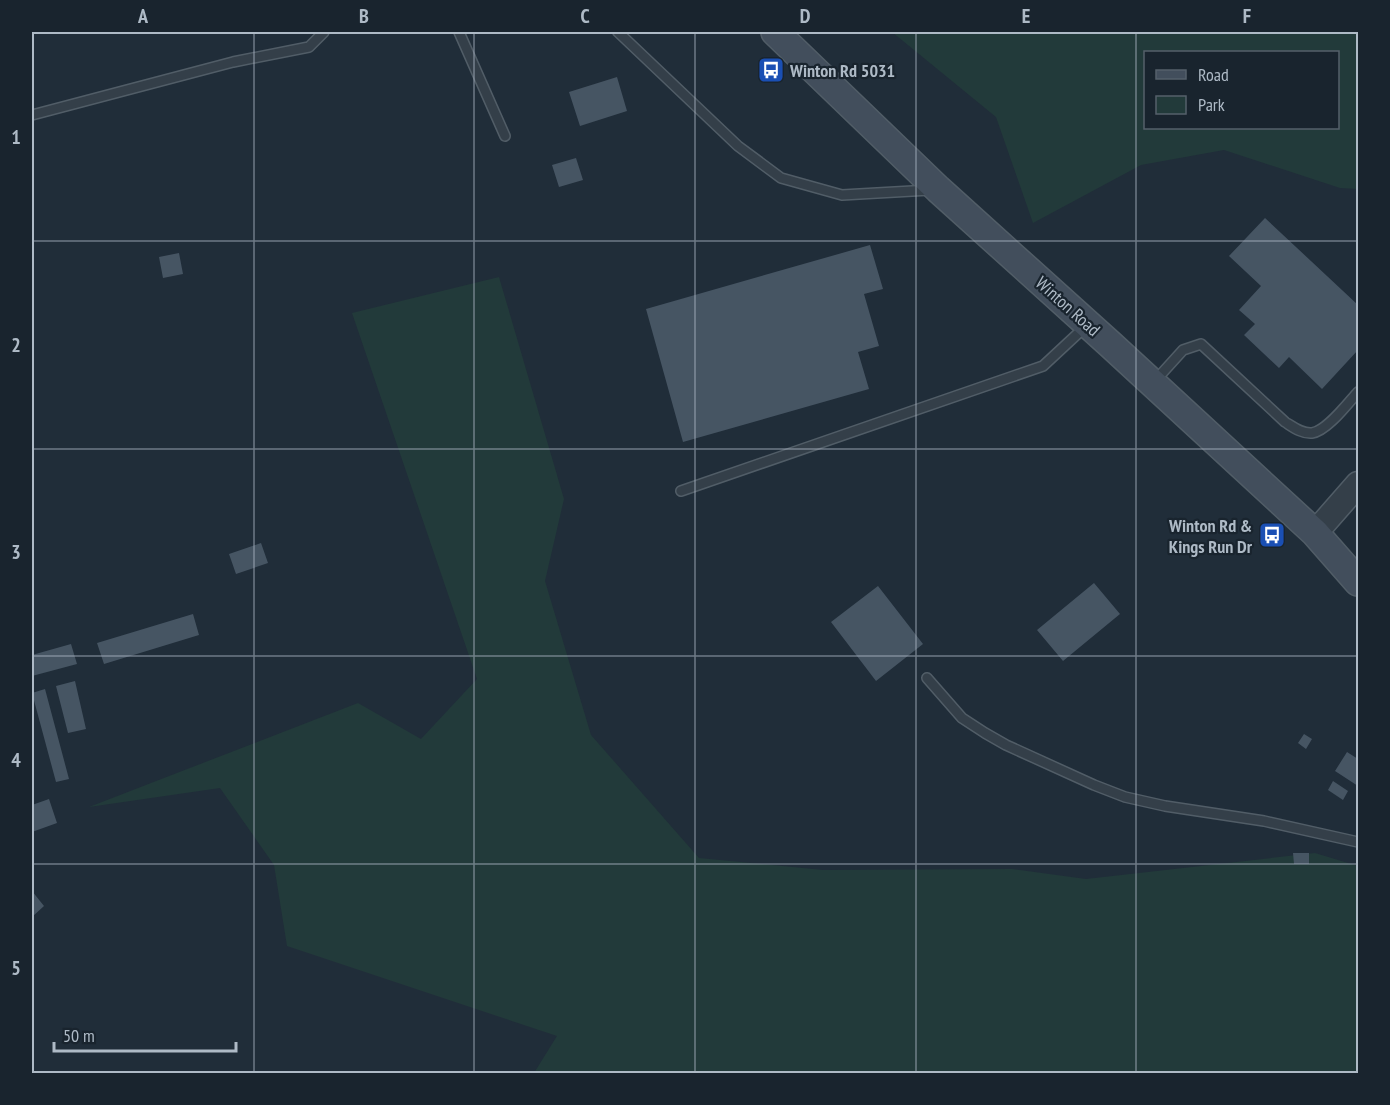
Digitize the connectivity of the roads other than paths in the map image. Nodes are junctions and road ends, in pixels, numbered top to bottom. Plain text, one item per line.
1 (324, 32) edge
2 (459, 32) edge
3 (618, 32) edge
4 (775, 32) edge
5 (32, 115) edge
6 (505, 136) dead end
7 (938, 189) junction
8 (1088, 324) junction
9 (1153, 383) junction
10 (1359, 392) edge
11 (1359, 484) edge
12 (681, 491) dead end
13 (1315, 533) junction
14 (1359, 582) edge
15 (927, 678) dead end
16 (1359, 842) edge

1 - 5 lane
2 - 6 lane
3 - 7 lane
4 - 7 main road, Winton Road
7 - 8 main road, Winton Road
8 - 9 main road, Winton Road
8 - 12 lane
9 - 10 lane
9 - 13 main road, Winton Road
11 - 13 street
13 - 14 main road, Winton Road
15 - 16 lane

